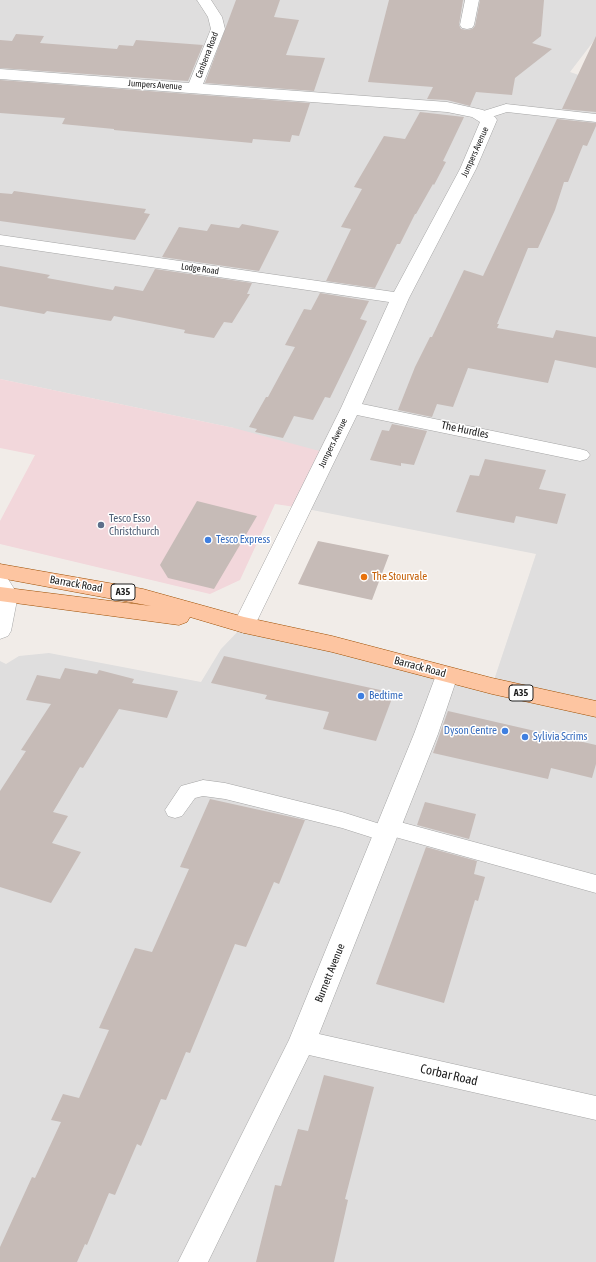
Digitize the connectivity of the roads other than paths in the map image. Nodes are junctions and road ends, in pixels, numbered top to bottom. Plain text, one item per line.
1 (204, 0) edge
2 (472, 0) edge
3 (467, 25) dead end
4 (0, 74) edge
5 (194, 89) junction
6 (482, 116) junction
7 (596, 118) edge
8 (0, 240) edge
9 (400, 298) junction
10 (351, 408) junction
11 (580, 455) dead end
12 (0, 570) edge
13 (2, 591) edge
14 (244, 625) junction
15 (0, 631) edge
16 (447, 675) junction
17 (596, 709) edge
18 (176, 810) dead end
19 (387, 831) junction
20 (596, 884) edge
21 (302, 1042) junction
22 (596, 1108) edge
23 (193, 1262) edge

1 - 5 street, Canberra Road
2 - 3 street
4 - 5 street, Jumpers Avenue
5 - 6 street, Jumpers Avenue
6 - 7 lane
6 - 9 street, Jumpers Avenue
8 - 9 street, Lodge Road
9 - 10 street, Jumpers Avenue
10 - 11 street, The Hurdles
10 - 14 street, Jumpers Avenue
12 - 14 main road, Barrack Road / A35
13 - 14 main road, Barrack Road / A35
13 - 15 street
14 - 16 main road, Barrack Road / A35
16 - 17 main road, Barrack Road / A35
16 - 19 street, Burnett Avenue
18 - 19 lane
19 - 20 lane
19 - 21 street, Burnett Avenue
21 - 22 street, Corbar Road
21 - 23 street, Burnett Avenue

